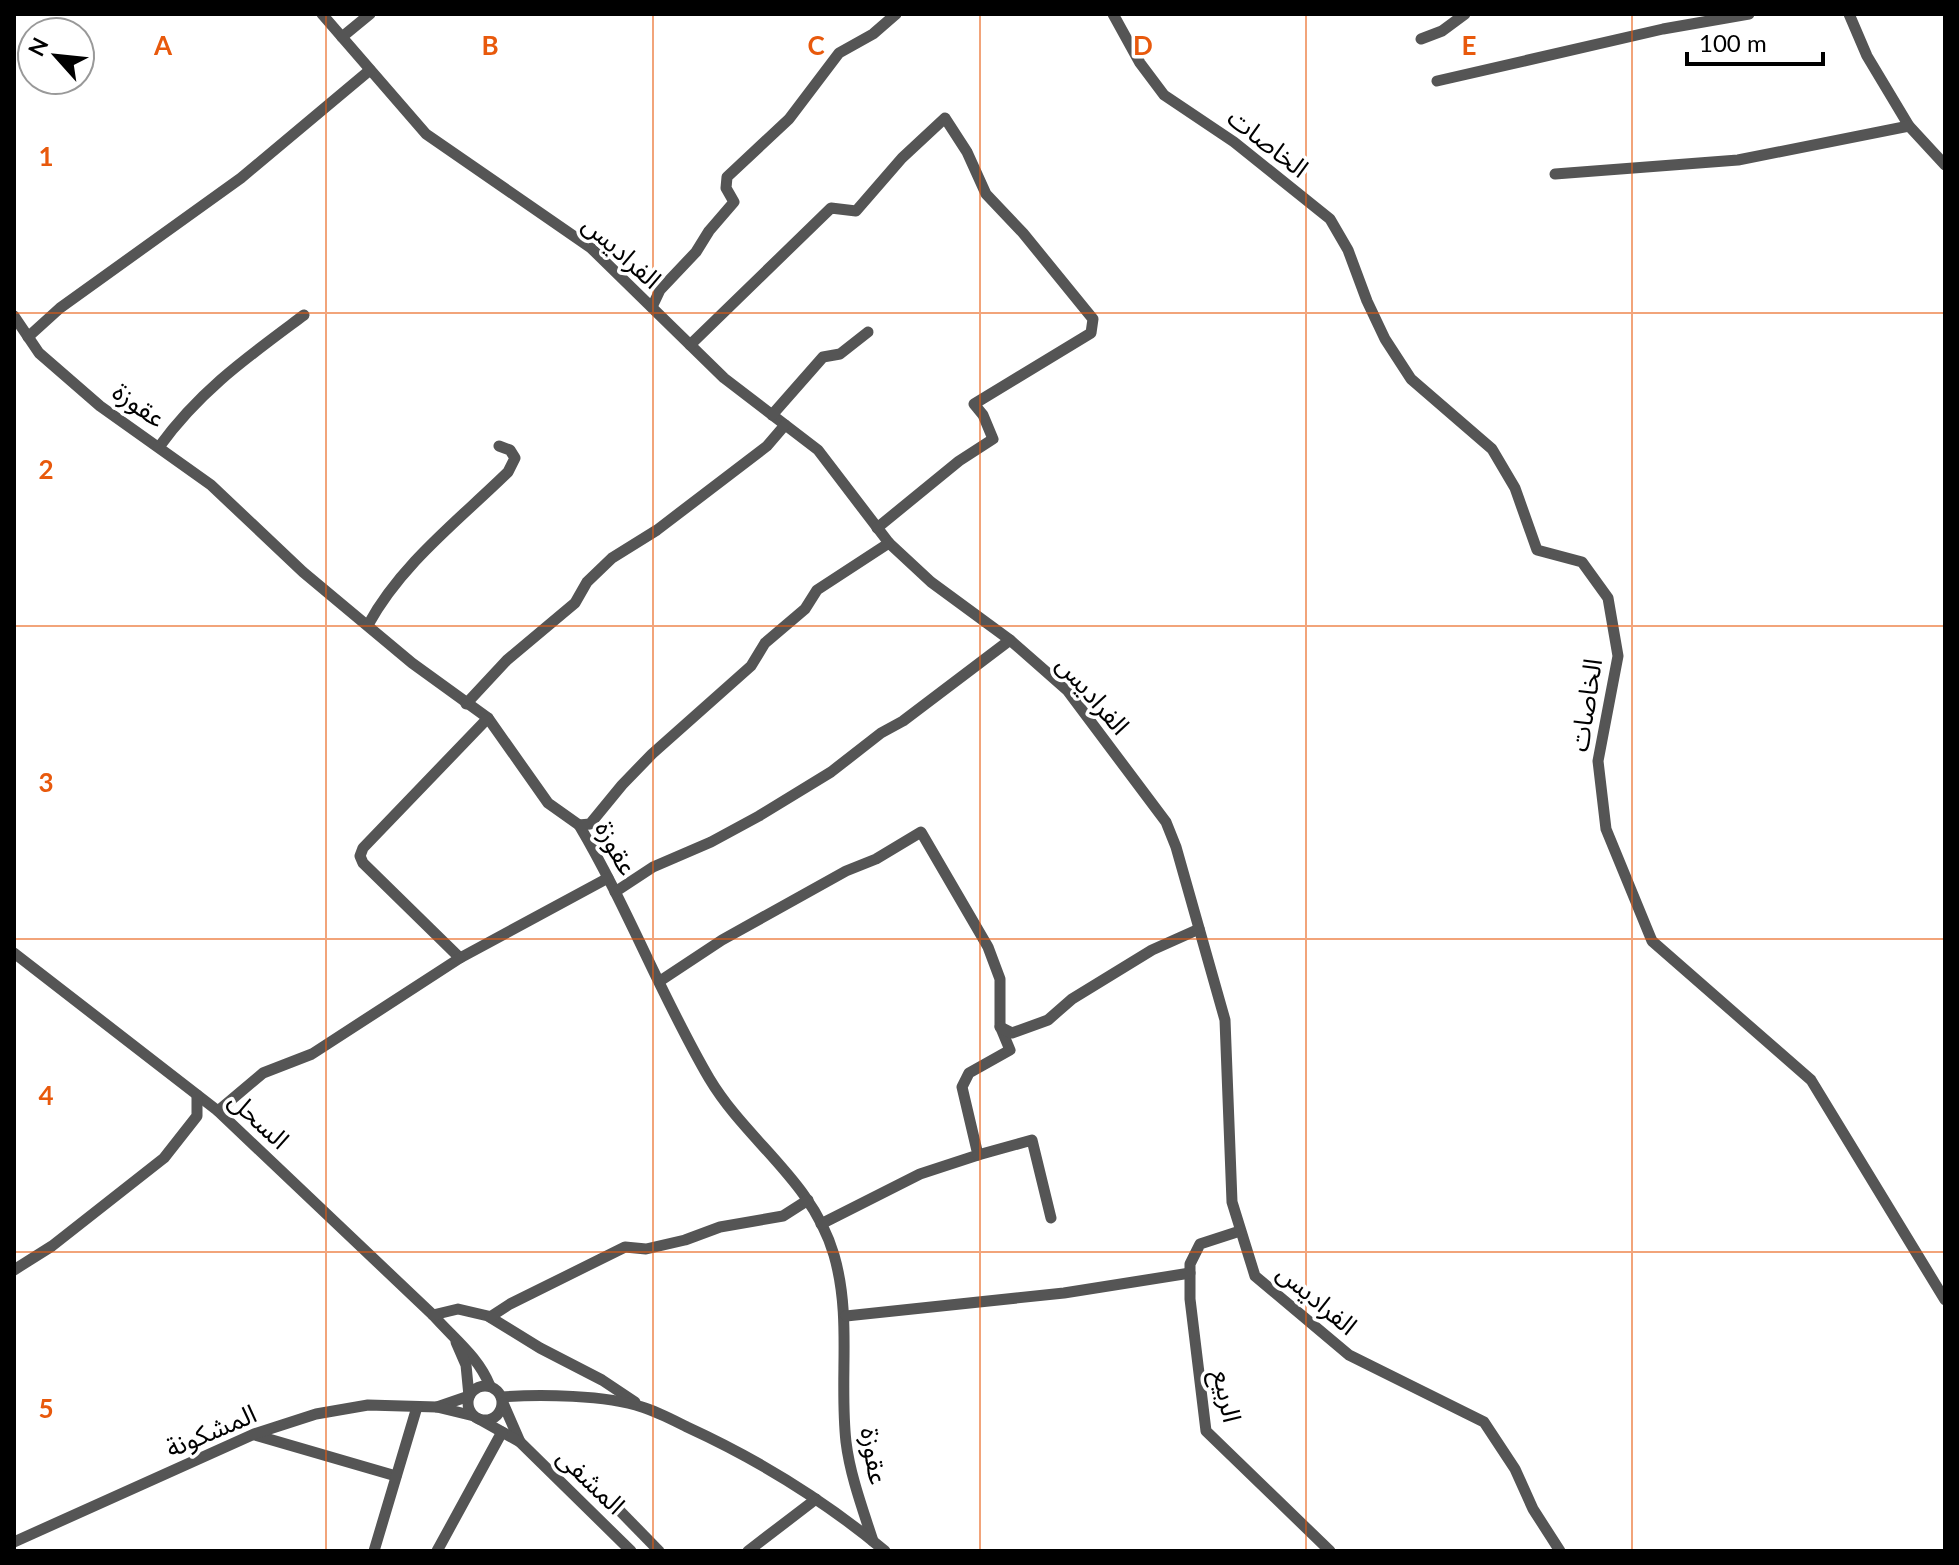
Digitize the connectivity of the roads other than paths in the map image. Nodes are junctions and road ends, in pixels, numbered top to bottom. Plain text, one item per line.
1 (322, 14) edge
2 (370, 14) edge
3 (896, 14) edge
4 (1113, 14) edge
5 (1465, 14) edge
6 (1749, 14) edge
7 (1849, 14) edge
8 (342, 37) junction
9 (1421, 39) dead end
10 (370, 70) junction
11 (1437, 81) dead end
12 (1909, 126) junction
13 (1945, 165) edge
14 (1555, 174) dead end
15 (652, 307) junction
16 (304, 315) dead end
17 (15, 319) edge
18 (868, 332) dead end
19 (28, 337) junction
20 (690, 345) junction
21 (772, 415) junction
22 (785, 425) junction
23 (499, 446) dead end
24 (159, 447) junction
25 (877, 528) junction
26 (889, 543) junction
27 (368, 625) junction
28 (1010, 640) junction
29 (466, 704) junction
30 (488, 718) junction
31 (579, 825) junction
32 (608, 878) junction
33 (615, 892) junction
34 (1199, 929) junction
35 (14, 953) edge
36 (460, 958) junction
37 (660, 981) junction
38 (1000, 1026) junction
39 (197, 1095) junction
40 (218, 1111) junction
41 (978, 1155) junction
42 (808, 1200) junction
43 (1051, 1218) dead end
44 (821, 1224) junction
45 (1240, 1231) junction
46 (14, 1270) edge
47 (1190, 1273) junction
48 (1945, 1300) edge
49 (433, 1315) junction
50 (846, 1316) junction
51 (490, 1317) junction
52 (455, 1341) junction
53 (490, 1386) junction
54 (469, 1396) junction
55 (502, 1400) junction
56 (641, 1406) junction
57 (417, 1407) junction
58 (437, 1407) junction
59 (477, 1418) junction
60 (502, 1432) junction
61 (254, 1434) junction
62 (520, 1442) junction
63 (396, 1476) junction
64 (816, 1499) junction
65 (620, 1511) dead end
66 (873, 1541) junction
67 (14, 1542) edge
68 (374, 1551) edge
69 (437, 1551) edge
70 (631, 1551) edge
71 (659, 1551) edge
72 (748, 1551) edge
73 (885, 1551) edge
74 (1330, 1551) edge
75 (1560, 1551) edge

1 - 8 street, الفراديس
2 - 8 street
3 - 15 street
4 - 48 street, الخاصات
5 - 9 street
6 - 11 street
7 - 12 street
8 - 10 street, الفراديس
10 - 15 street, الفراديس
10 - 19 street
12 - 13 street
12 - 14 street
15 - 20 street, الفراديس
16 - 24 street
17 - 19 street, عقوزة
18 - 21 street
19 - 24 street, عقوزة
20 - 21 street, الفراديس
20 - 25 street
21 - 22 street, الفراديس
22 - 25 street, الفراديس
22 - 29 street
23 - 27 street
24 - 27 street, عقوزة
25 - 26 street, الفراديس
26 - 28 street, الفراديس
26 - 31 street
27 - 29 street, عقوزة
28 - 33 street
28 - 34 street, الفراديس
29 - 30 street, عقوزة
30 - 31 street, عقوزة
30 - 36 street
31 - 32 street, عقوزة
32 - 33 street, عقوزة
32 - 36 street
33 - 37 street, عقوزة
34 - 38 street
34 - 45 street, الفراديس
35 - 39 street, السحل
36 - 40 street
37 - 38 street
37 - 42 street, عقوزة
38 - 41 street
39 - 40 street, السحل
39 - 46 street
40 - 49 street, السحل
41 - 43 street
41 - 44 street
42 - 44 street, عقوزة
42 - 51 street
44 - 50 street, عقوزة
45 - 47 street
45 - 75 street, الفراديس
47 - 50 street
47 - 74 street, الربيع
49 - 51 street
49 - 52 street, السحل
50 - 66 street, عقوزة
51 - 56 street
52 - 53 street, السحل
52 - 54 street
53 - 54 street
53 - 55 street
54 - 58 street
54 - 59 street
55 - 56 street
55 - 59 street
55 - 62 street
56 - 64 street
57 - 58 street, المشكونة
57 - 61 street, المشكونة
57 - 63 street
58 - 59 street
59 - 60 street
60 - 62 street
60 - 69 street
61 - 63 street
61 - 67 street, المشكونة
62 - 70 street, المشفى
63 - 68 street
64 - 66 street
64 - 72 street
65 - 71 street
66 - 73 street

